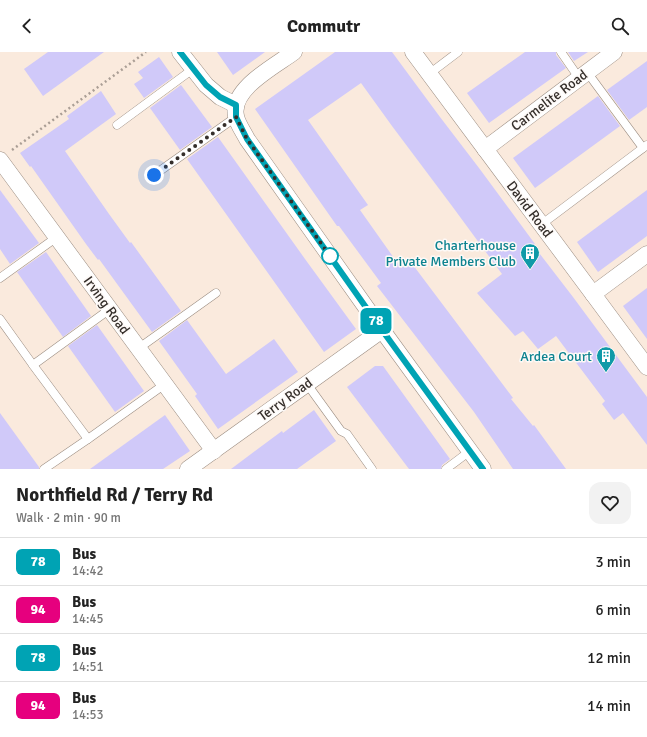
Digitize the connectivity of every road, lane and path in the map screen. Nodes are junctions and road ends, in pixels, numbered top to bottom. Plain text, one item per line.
1 (146, 52) edge
2 (180, 52) edge
3 (413, 52) edge
4 (458, 52) edge
5 (560, 52) edge
6 (614, 52) edge
7 (286, 54) edge
8 (193, 69) junction
9 (429, 74) junction
10 (583, 75) junction
11 (236, 111) junction
12 (117, 125) dead end
13 (645, 147) edge
14 (485, 149) junction
15 (6, 155) edge
16 (154, 175) dead end
17 (542, 224) junction
18 (57, 237) junction
19 (647, 254) edge
20 (0, 278) edge
21 (216, 293) dead end
22 (594, 294) junction
23 (110, 309) junction
24 (0, 319) edge
25 (382, 330) junction
26 (139, 348) junction
27 (33, 365) junction
28 (647, 367) edge
29 (165, 384) junction
30 (307, 384) junction
31 (88, 439) junction
32 (214, 450) junction
33 (470, 451) junction
34 (44, 469) edge
35 (188, 469) edge
36 (372, 469) edge
37 (446, 469) edge
38 (483, 469) edge

1 - 15 path
2 - 8 street
3 - 9 street, David Road
4 - 9 lane
5 - 10 lane
6 - 10 street, Carmelite Road
7 - 11 street
8 - 11 street
8 - 12 lane
9 - 14 street, David Road
10 - 13 lane
10 - 14 street, Carmelite Road
11 - 16 lane
11 - 25 street
13 - 17 lane
14 - 17 street, David Road
15 - 18 street, Irving Road
17 - 22 street, David Road
18 - 20 lane
18 - 23 street, Irving Road
19 - 22 street
21 - 26 lane
22 - 28 street, David Road
23 - 26 street, Irving Road
23 - 27 lane
24 - 27 lane
25 - 30 street, Terry Road
25 - 33 street
26 - 29 street, Irving Road
27 - 31 lane
29 - 31 lane
29 - 32 street, Irving Road
30 - 32 street, Terry Road
30 - 36 lane
31 - 34 lane
32 - 35 street, Terry Road
33 - 37 lane
33 - 38 street

